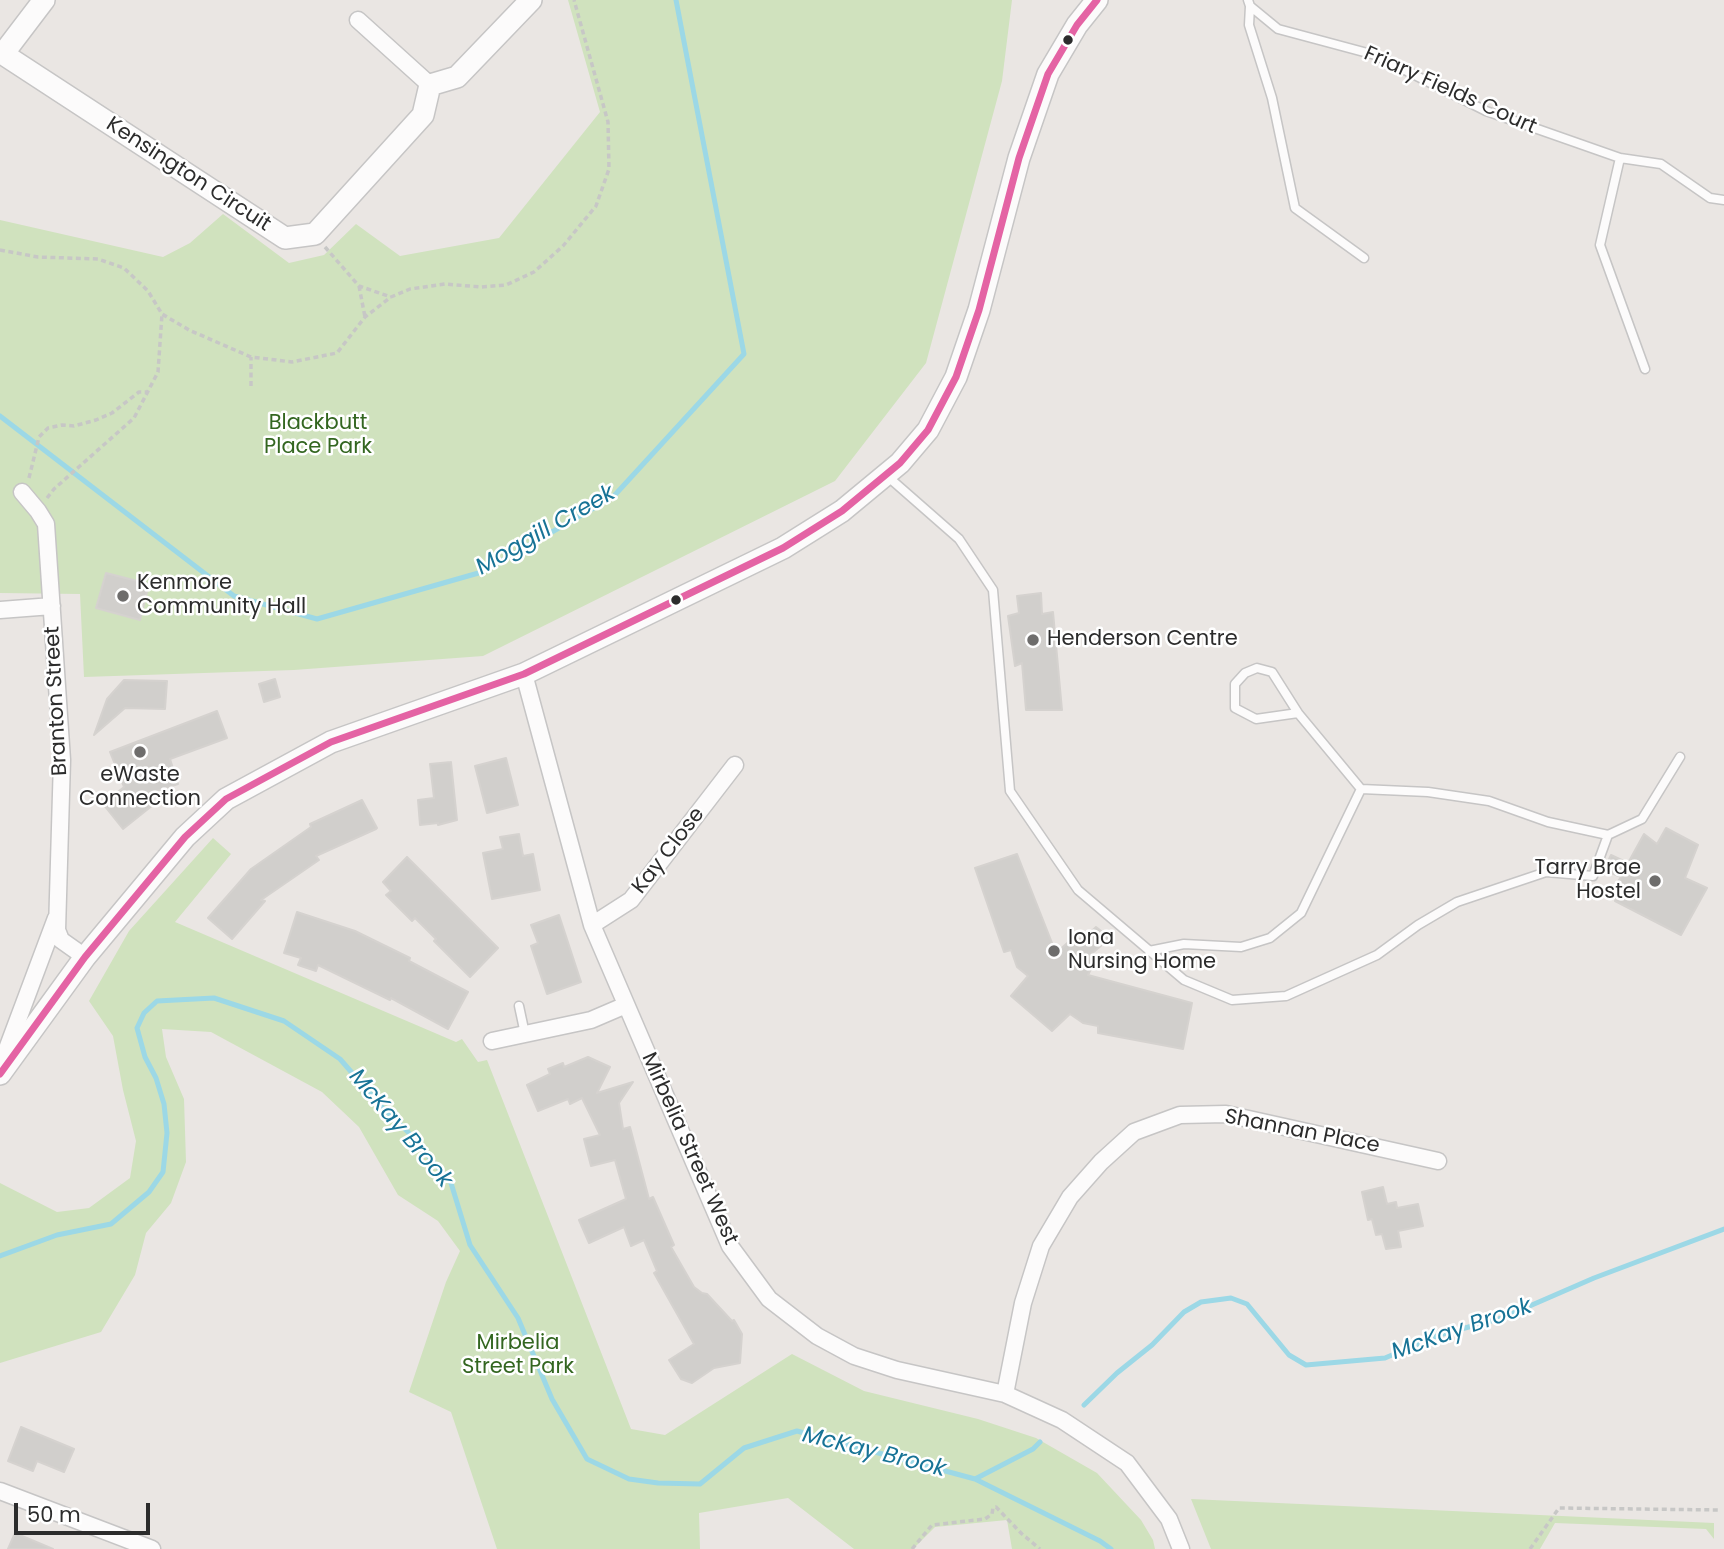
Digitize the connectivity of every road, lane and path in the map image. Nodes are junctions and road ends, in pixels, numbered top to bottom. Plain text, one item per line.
1 (44, 0) edge
2 (531, 0) edge
3 (574, 0) edge
4 (1097, 0) edge
5 (1249, 3) edge
6 (358, 20) dead end
7 (1, 56) edge
8 (430, 85) junction
9 (1619, 158) junction
10 (1724, 200) edge
11 (315, 234) junction
12 (0, 250) edge
13 (1364, 258) dead end
14 (359, 286) junction
15 (391, 297) junction
16 (162, 314) junction
17 (365, 317) junction
18 (251, 357) junction
19 (1645, 369) dead end
20 (251, 386) dead end
21 (147, 392) junction
22 (886, 475) junction
23 (54, 489) dead end
24 (22, 492) joint
25 (52, 606) junction
26 (0, 610) edge
27 (524, 674) junction
28 (1298, 713) junction
29 (1680, 757) dead end
30 (736, 765) dead end
31 (1362, 789) junction
32 (1608, 835) junction
33 (56, 918) junction
34 (592, 925) junction
35 (1149, 951) junction
36 (85, 957) junction
37 (626, 1005) junction
38 (519, 1006) dead end
39 (525, 1034) junction
40 (492, 1041) dead end
41 (0, 1067) edge
42 (0, 1074) edge
43 (1438, 1161) dead end
44 (1005, 1394) junction
45 (0, 1491) edge
46 (1720, 1510) dead end
47 (152, 1549) edge
48 (912, 1549) edge
49 (1040, 1549) edge
50 (1181, 1549) edge
51 (1530, 1549) edge

1 - 7 main road, Kensington Circuit
2 - 8 main road
3 - 15 path
4 - 22 main road
5 - 9 lane, Friary Fields Court
5 - 13 lane
6 - 8 street
7 - 11 main road, Kensington Circuit
8 - 11 main road
9 - 10 lane, Friary Fields Court
9 - 19 lane
11 - 14 path
12 - 16 path
14 - 15 path
14 - 17 path
15 - 17 path
16 - 18 path
16 - 21 path
17 - 18 path
18 - 20 path
21 - 23 path
21 - 24 path
22 - 27 main road
22 - 35 lane
24 - 25 street, Branton Street
25 - 26 street
25 - 33 street, Branton Street
27 - 34 street, Mirbelia Street West
27 - 36 main road
28 - 28 lane
28 - 31 lane
29 - 32 lane
30 - 34 street, Kay Close
31 - 32 lane
31 - 35 lane
32 - 35 lane
33 - 36 street
33 - 41 street, Branton Street
34 - 37 street, Mirbelia Street West
36 - 42 main road
37 - 39 street
37 - 44 street, Mirbelia Street West
38 - 39 lane
39 - 40 street
43 - 44 street, Shannan Place
44 - 50 street, Mirbelia Street West
45 - 47 street
46 - 51 path
48 - 49 path

